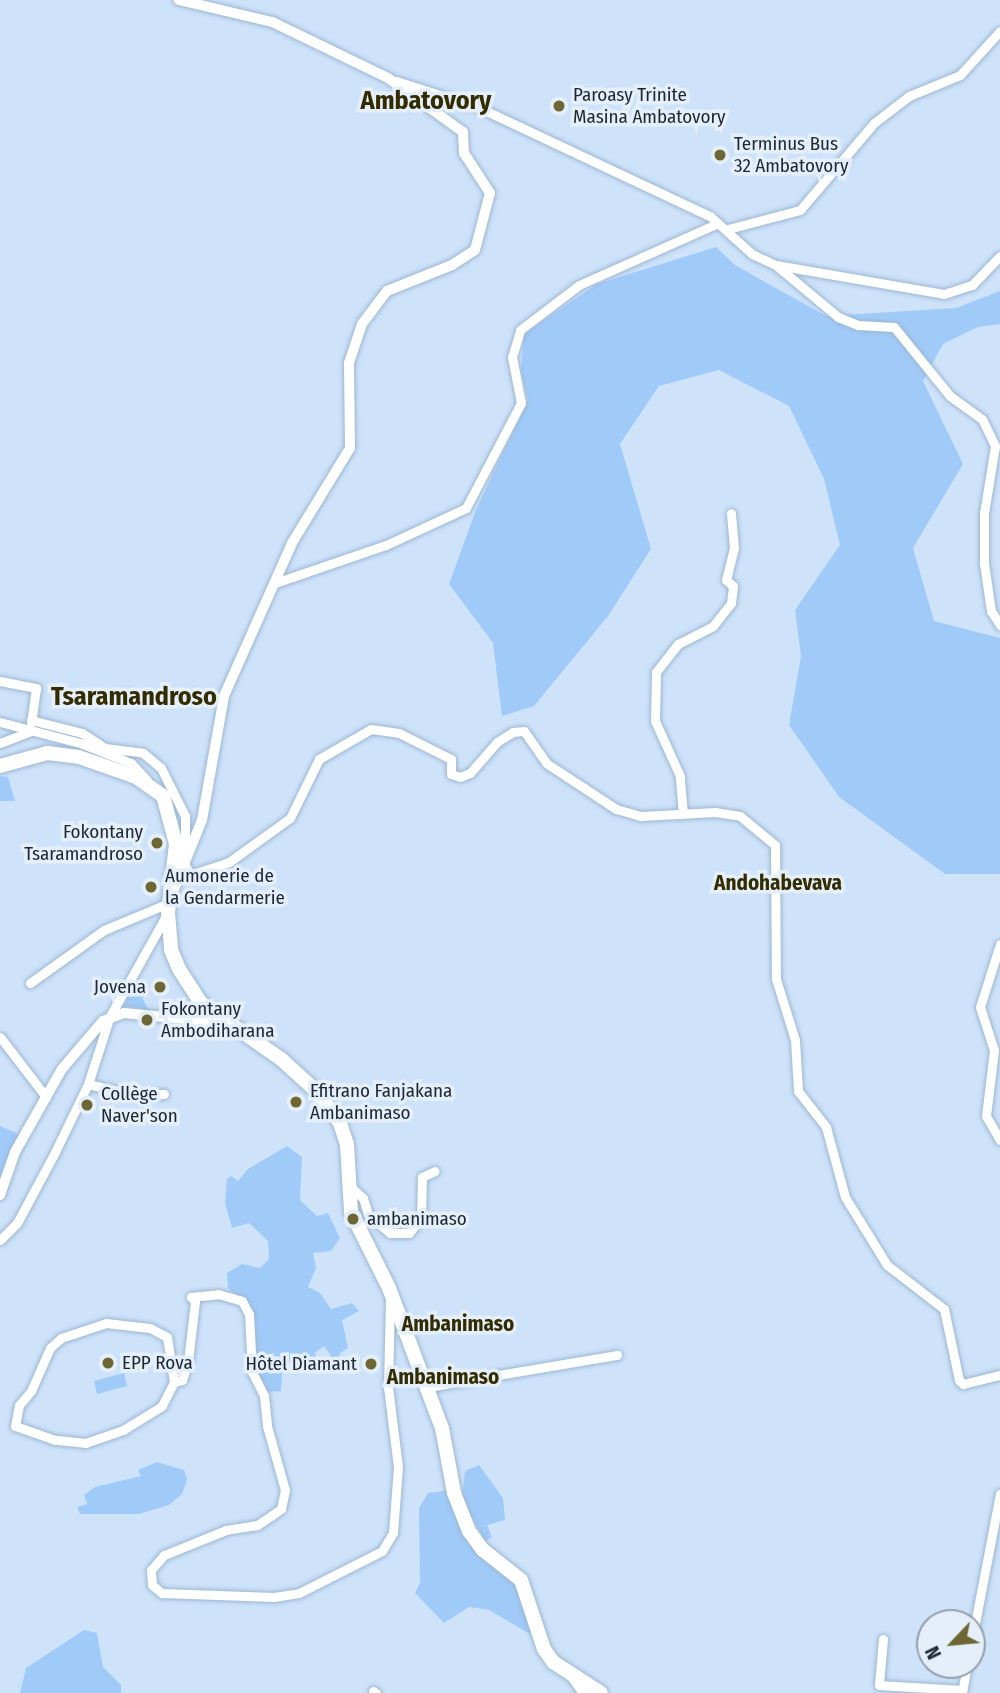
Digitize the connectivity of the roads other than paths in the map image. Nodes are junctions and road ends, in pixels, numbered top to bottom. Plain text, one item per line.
1 (179, 0) edge
2 (1000, 31) edge
3 (388, 78) junction
4 (716, 224) junction
5 (728, 229) junction
6 (1000, 256) edge
7 (776, 265) junction
8 (731, 513) dead end
9 (275, 583) junction
10 (1000, 625) edge
11 (0, 681) edge
12 (31, 720) junction
13 (0, 722) edge
14 (29, 732) junction
15 (0, 743) edge
16 (0, 766) edge
17 (151, 788) junction
18 (683, 814) junction
19 (180, 865) junction
20 (171, 901) junction
21 (1000, 944) edge
22 (30, 983) dead end
23 (110, 1016) junction
24 (226, 1023) junction
25 (0, 1037) edge
26 (88, 1084) junction
27 (164, 1094) dead end
28 (46, 1097) junction
29 (1000, 1140) edge
30 (435, 1171) dead end
31 (350, 1186) junction
32 (0, 1195) edge
33 (0, 1240) edge
34 (389, 1288) junction
35 (617, 1354) dead end
36 (1000, 1375) edge
37 (174, 1382) junction
38 (427, 1387) junction
39 (1000, 1494) edge
40 (978, 1609) edge
41 (883, 1639) dead end
42 (570, 1675) junction
43 (962, 1692) edge
44 (583, 1693) edge
45 (601, 1693) edge

1 - 3 street
2 - 5 street
3 - 4 street
3 - 9 street
4 - 5 street
4 - 9 street
5 - 7 street
6 - 7 street
7 - 10 street
8 - 18 street
9 - 19 street
11 - 12 street
12 - 14 street
12 - 19 street
13 - 14 street
14 - 15 street
14 - 17 street
16 - 17 main road
17 - 19 main road
18 - 19 street
18 - 36 street
19 - 20 main road
20 - 22 street
20 - 23 street
20 - 24 main road
21 - 29 street
23 - 24 street
23 - 26 street
23 - 28 street
24 - 31 main road
25 - 28 street
26 - 27 street
26 - 33 street
28 - 32 street
30 - 31 street
31 - 34 main road
34 - 37 street
34 - 38 main road
35 - 38 street
37 - 37 street
38 - 42 main road
39 - 40 street
41 - 43 street
42 - 44 street
42 - 45 main road

